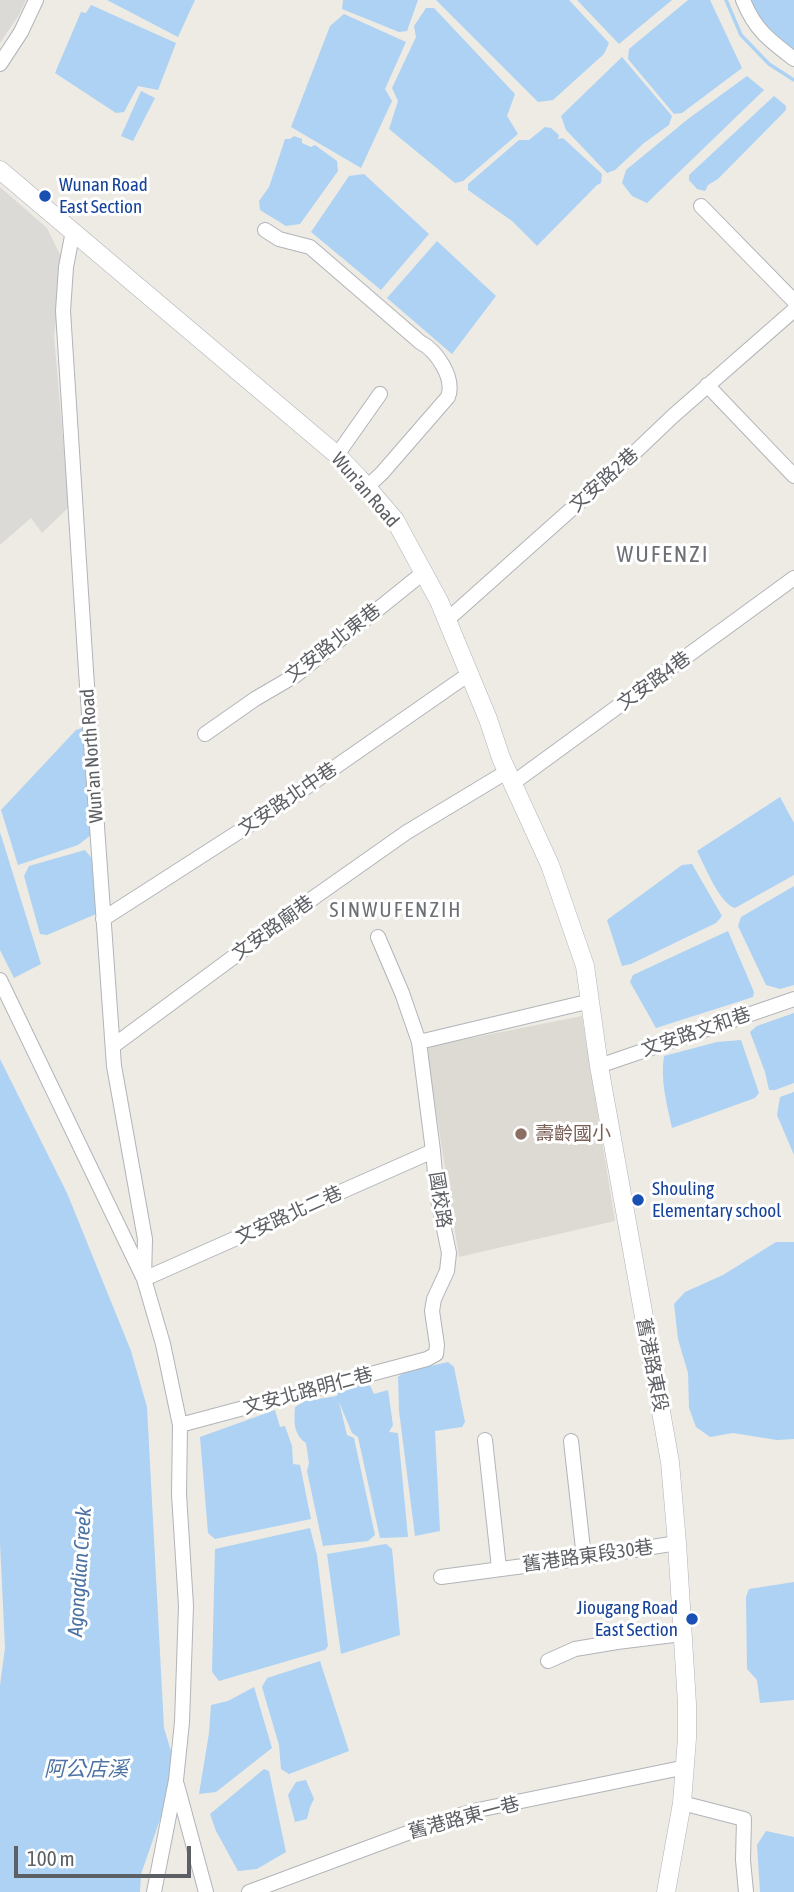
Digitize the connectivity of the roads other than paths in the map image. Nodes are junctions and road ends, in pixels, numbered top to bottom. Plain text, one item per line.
1 (36, 0) edge
2 (743, 0) edge
3 (794, 59) edge
4 (0, 64) edge
5 (0, 170) edge
6 (701, 206) dead end
7 (265, 230) dead end
8 (73, 231) junction
9 (794, 301) edge
10 (794, 310) edge
11 (707, 385) junction
12 (380, 394) dead end
13 (337, 455) junction
14 (794, 476) edge
15 (367, 487) junction
16 (423, 573) junction
17 (794, 578) edge
18 (446, 620) junction
19 (469, 674) junction
20 (205, 734) dead end
21 (510, 777) junction
22 (103, 919) junction
23 (378, 937) dead end
24 (585, 966) joint
25 (0, 980) edge
26 (794, 999) edge
27 (590, 1001) junction
28 (419, 1042) junction
29 (113, 1046) junction
30 (598, 1066) junction
31 (433, 1151) junction
32 (144, 1279) junction
33 (436, 1354) joint
34 (180, 1425) junction
35 (485, 1440) dead end
36 (571, 1441) dead end
37 (677, 1543) junction
38 (584, 1558) junction
39 (499, 1568) junction
40 (441, 1577) dead end
41 (682, 1634) junction
42 (548, 1661) dead end
43 (686, 1767) junction
44 (176, 1780) junction
45 (682, 1803) junction
46 (154, 1892) edge
47 (206, 1892) edge
48 (249, 1892) edge
49 (666, 1892) edge
50 (746, 1892) edge

1 - 4 street
2 - 3 street
5 - 8 street, Wun'an Road
6 - 9 street
7 - 15 street
8 - 13 street, Wun'an Road
8 - 22 street, Wun'an North Road
10 - 11 street, 文安路2巷
11 - 14 street
11 - 18 street, 文安路2巷
12 - 13 street
13 - 15 street, Wun'an Road
15 - 16 street, Wun'an Road
16 - 18 street, Wun'an Road
16 - 20 street, 文安路北東巷
17 - 21 street, 文安路4巷
18 - 19 street, Wun'an Road
19 - 21 street, Wun'an Road
19 - 22 street, 文安路北中巷
21 - 24 street, Wun'an Road
21 - 29 street, 文安路廟巷
22 - 29 street, Wun'an North Road
23 - 28 street, 國校路
24 - 27 street, 舊港路東段
25 - 32 street
26 - 30 street, 文安路文和巷
27 - 28 street
27 - 30 street, 舊港路東段
28 - 31 street, 國校路
29 - 32 street, Wun'an North Road
30 - 37 street, 舊港路東段
31 - 32 street, 文安路北二巷
31 - 33 street, 國校路
32 - 34 street
33 - 34 street, 文安北路明仁巷
34 - 44 street
35 - 39 street
36 - 38 street
37 - 38 street, 舊港路東段30巷
37 - 41 street, 舊港路東段
38 - 39 street, 舊港路東段30巷
39 - 40 street, 舊港路東段30巷
41 - 42 street
41 - 43 street, 舊港路東段
43 - 45 street, 舊港路東段
43 - 48 street, 舊港路東一巷
44 - 46 street
44 - 47 street
45 - 49 street, 舊港路東段
45 - 50 street

